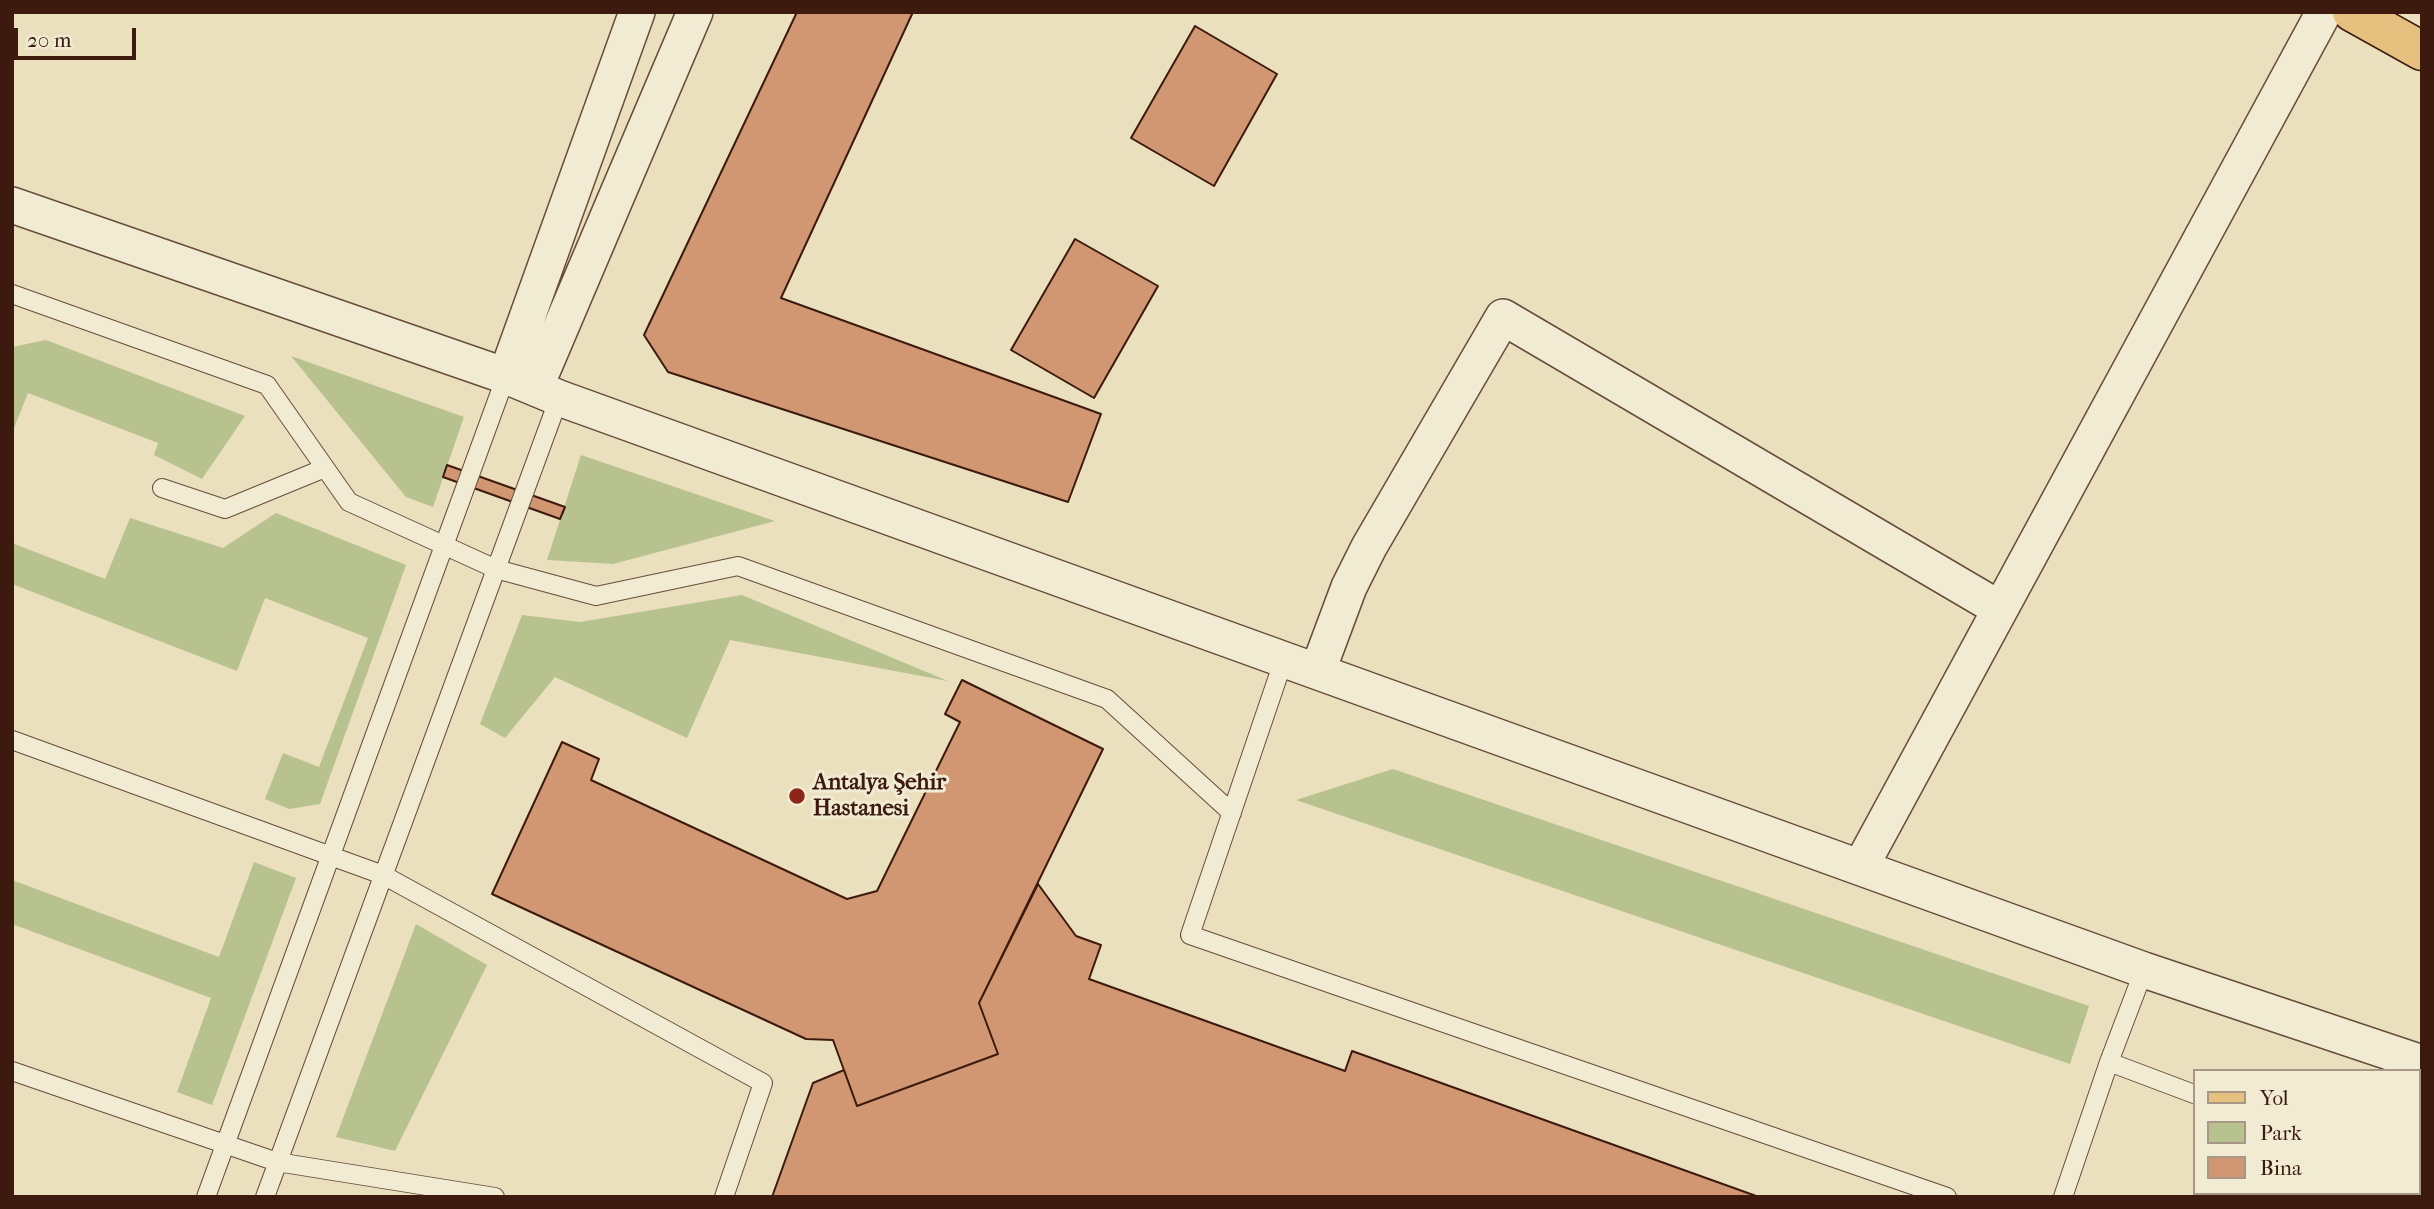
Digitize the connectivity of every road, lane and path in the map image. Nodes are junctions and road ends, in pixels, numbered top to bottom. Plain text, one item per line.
1 (637, 12) edge
2 (695, 12) edge
3 (2324, 12) edge
4 (2352, 12) edge
5 (2422, 51) edge
6 (12, 205) edge
7 (18, 299) edge
8 (533, 388) junction
9 (326, 468) junction
10 (162, 488) dead end
11 (444, 545) junction
12 (496, 569) junction
13 (2000, 609) junction
14 (1284, 659) junction
15 (1318, 670) junction
16 (12, 740) edge
17 (1231, 813) junction
18 (331, 856) junction
19 (1861, 866) junction
20 (383, 875) junction
21 (2144, 970) junction
22 (2109, 1062) junction
23 (2422, 1063) edge
24 (12, 1071) edge
25 (2192, 1093) edge
26 (225, 1144) junction
27 (277, 1162) junction
28 (206, 1197) edge
29 (264, 1197) edge
30 (495, 1197) edge
31 (724, 1197) edge
32 (1947, 1197) edge
33 (2063, 1197) edge

1 - 8 street
2 - 8 street
3 - 13 street
4 - 5 main road
6 - 8 street
7 - 9 lane
8 - 11 lane
8 - 12 lane
8 - 14 street
9 - 10 lane
9 - 11 lane
11 - 12 lane
11 - 18 lane
12 - 17 lane
12 - 20 lane
13 - 15 street
13 - 19 street
14 - 15 street
14 - 17 lane
15 - 19 street
16 - 18 lane
17 - 32 lane
18 - 20 lane
18 - 26 lane
19 - 21 street
20 - 27 lane
20 - 31 lane
21 - 22 lane
21 - 23 street
22 - 25 lane
22 - 33 lane
24 - 26 lane
26 - 27 lane
26 - 28 lane
27 - 29 lane
27 - 30 lane

